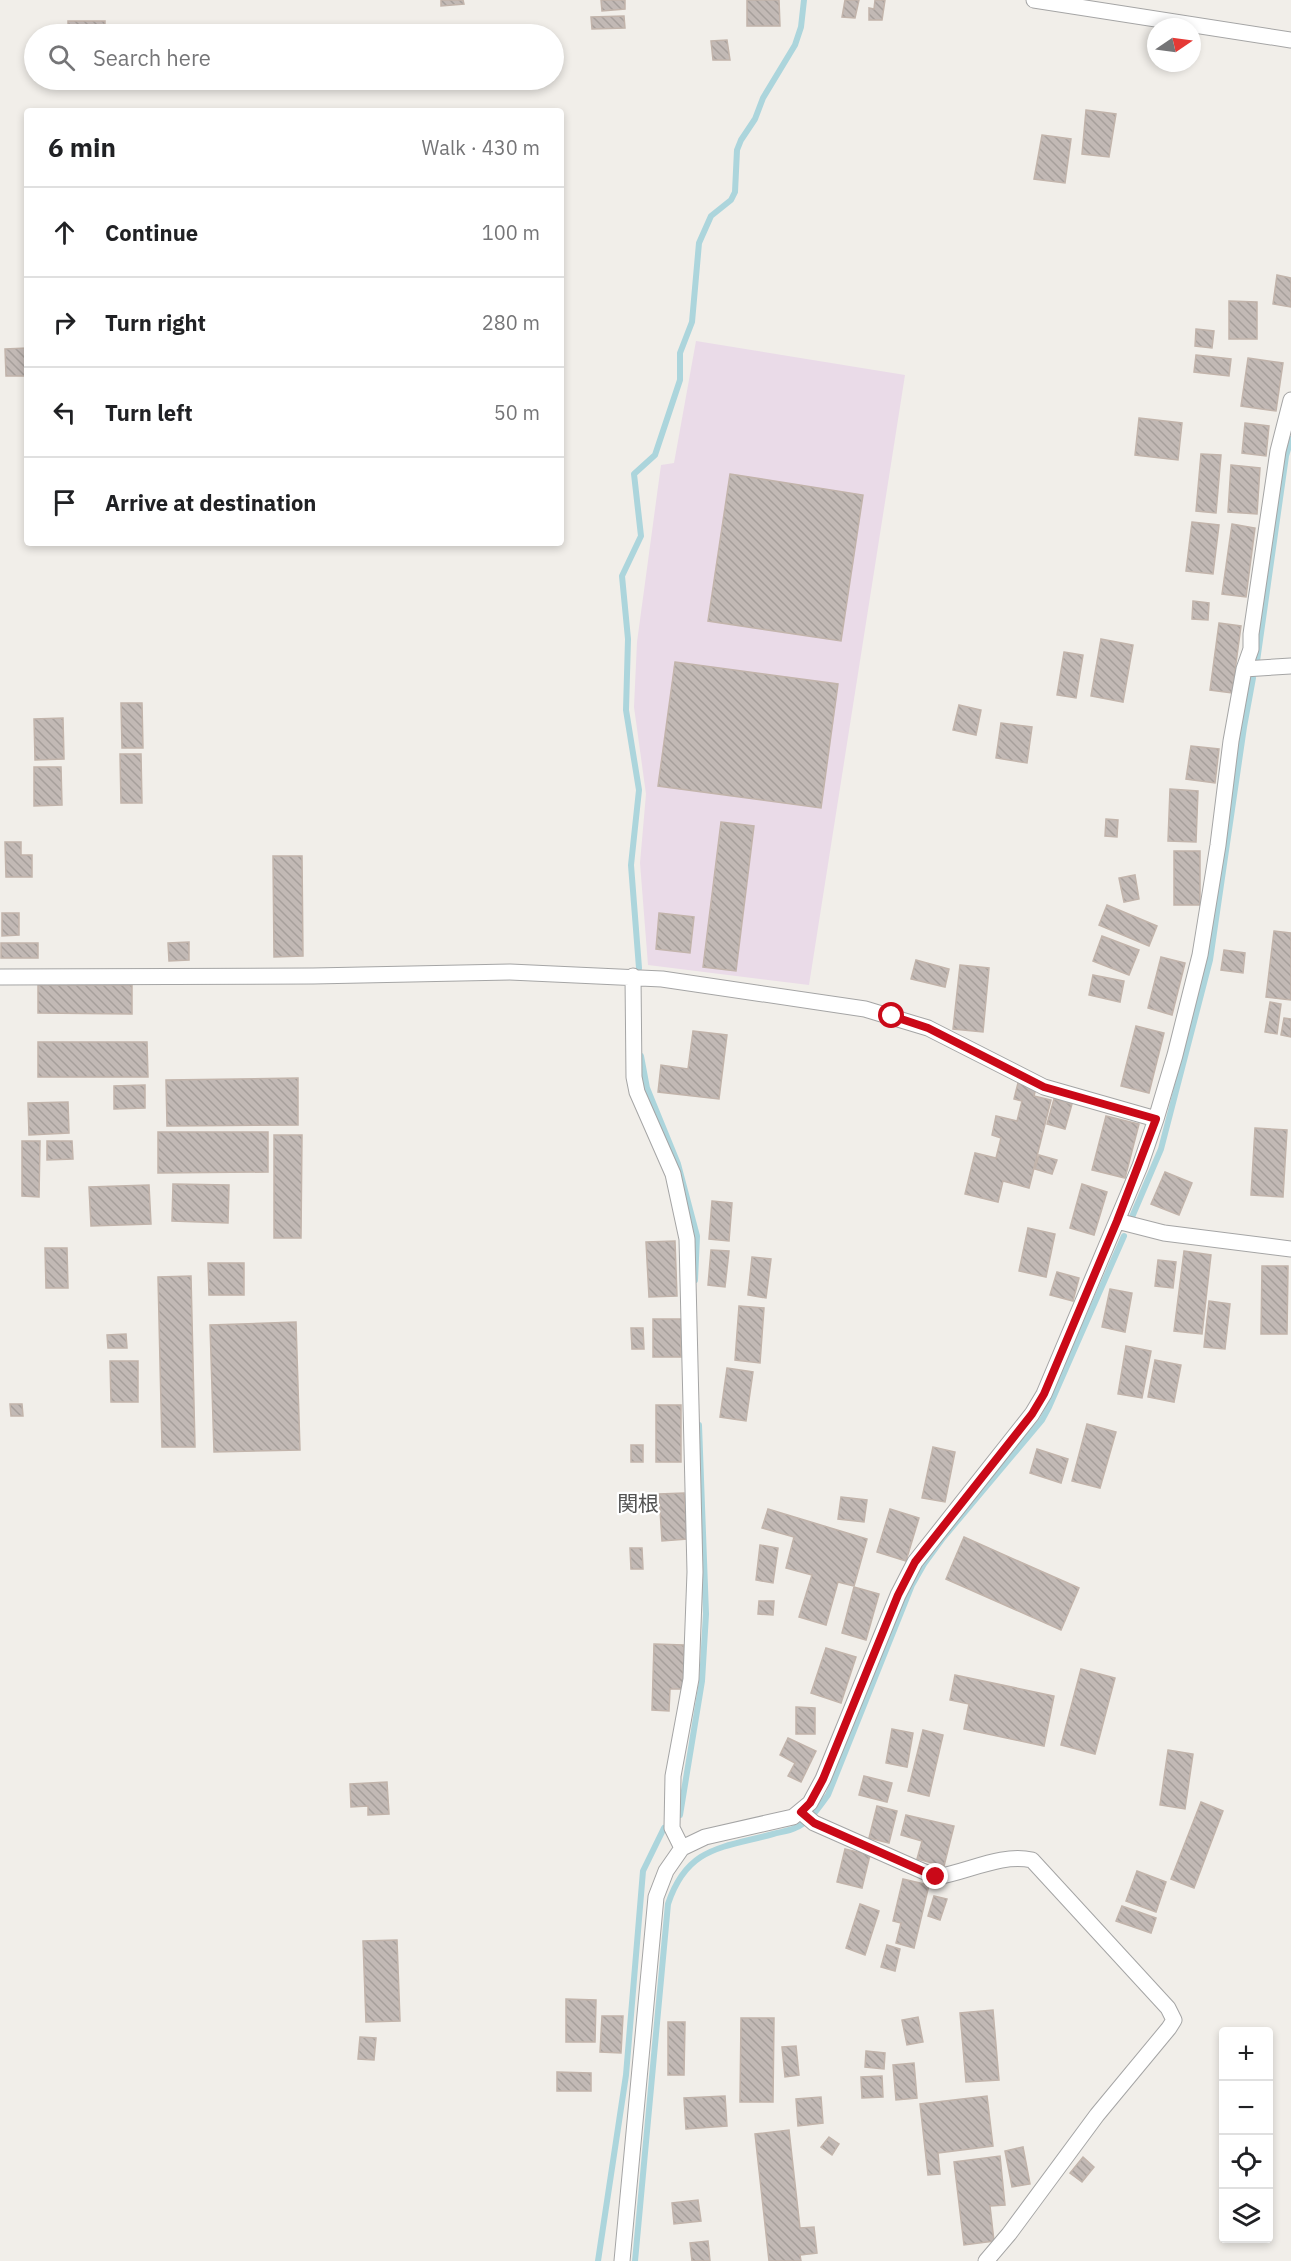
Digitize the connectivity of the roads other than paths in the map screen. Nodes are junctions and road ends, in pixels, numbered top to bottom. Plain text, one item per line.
1 (1034, 0) edge
2 (1291, 40) edge
3 (1291, 400) edge
4 (1291, 666) edge
5 (1245, 669) junction
6 (633, 976) junction
7 (0, 977) edge
8 (1156, 1119) junction
9 (1117, 1221) junction
10 (1291, 1249) edge
11 (806, 1816) junction
12 (682, 1848) junction
13 (622, 2261) edge
14 (986, 2261) edge

1 - 2 street
3 - 5 street
4 - 5 street
5 - 8 street
6 - 7 street
6 - 8 street
6 - 12 street
8 - 9 street
9 - 10 street
9 - 11 street
11 - 12 street
11 - 14 street
12 - 13 street

